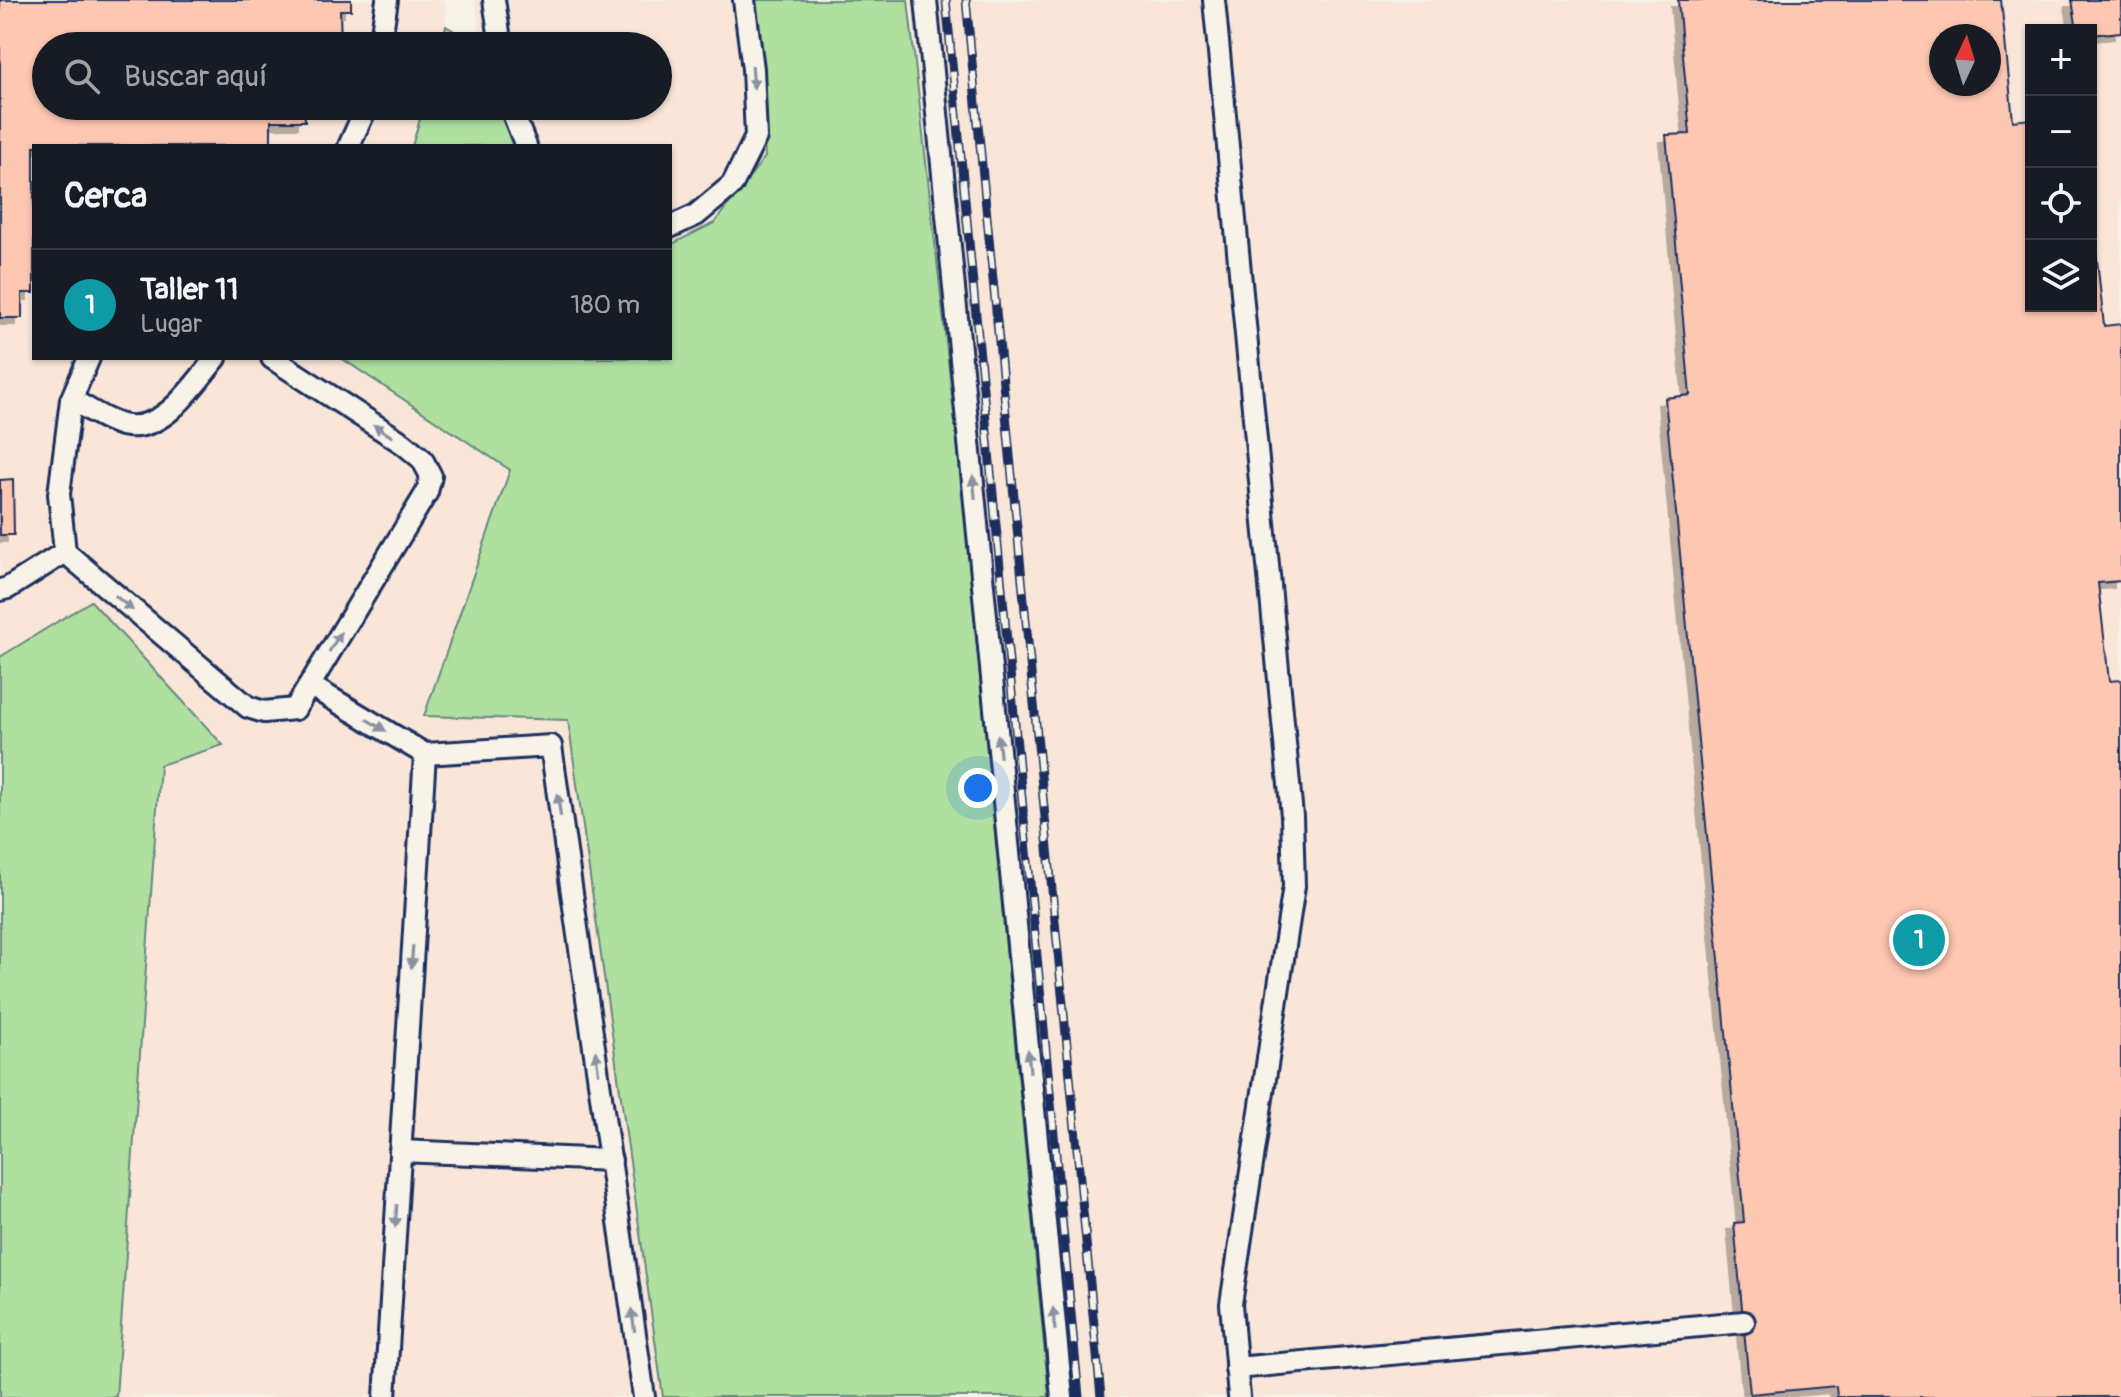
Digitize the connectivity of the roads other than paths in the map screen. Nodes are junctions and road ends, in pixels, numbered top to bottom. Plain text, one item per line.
1 (387, 0) edge
2 (494, 0) edge
3 (744, 0) edge
4 (926, 0) edge
5 (1214, 0) edge
6 (382, 32) edge
7 (499, 32) edge
8 (361, 120) edge
9 (516, 120) edge
10 (350, 144) edge
11 (525, 144) edge
12 (672, 226) edge
13 (88, 360) edge
14 (214, 360) edge
15 (275, 360) edge
16 (71, 400) junction
17 (65, 552) junction
18 (0, 590) edge
19 (309, 685) junction
20 (425, 754) junction
21 (400, 1151) junction
22 (611, 1160) junction
23 (1744, 1322) dead end
24 (1236, 1368) junction
25 (385, 1397) edge
26 (644, 1397) edge
27 (1062, 1397) edge
28 (1239, 1397) edge

1 - 6 lane
2 - 7 lane
3 -> 12 lane
27 -> 4 lane
5 - 24 lane
8 - 10 lane
9 - 11 lane
13 - 16 lane
14 - 16 lane
19 -> 15 lane
16 - 17 lane
17 - 18 lane
17 -> 19 lane
19 -> 20 lane
20 -> 21 lane
22 -> 20 lane
21 - 22 lane
21 -> 25 lane
26 -> 22 lane
23 - 24 lane
24 - 28 lane

